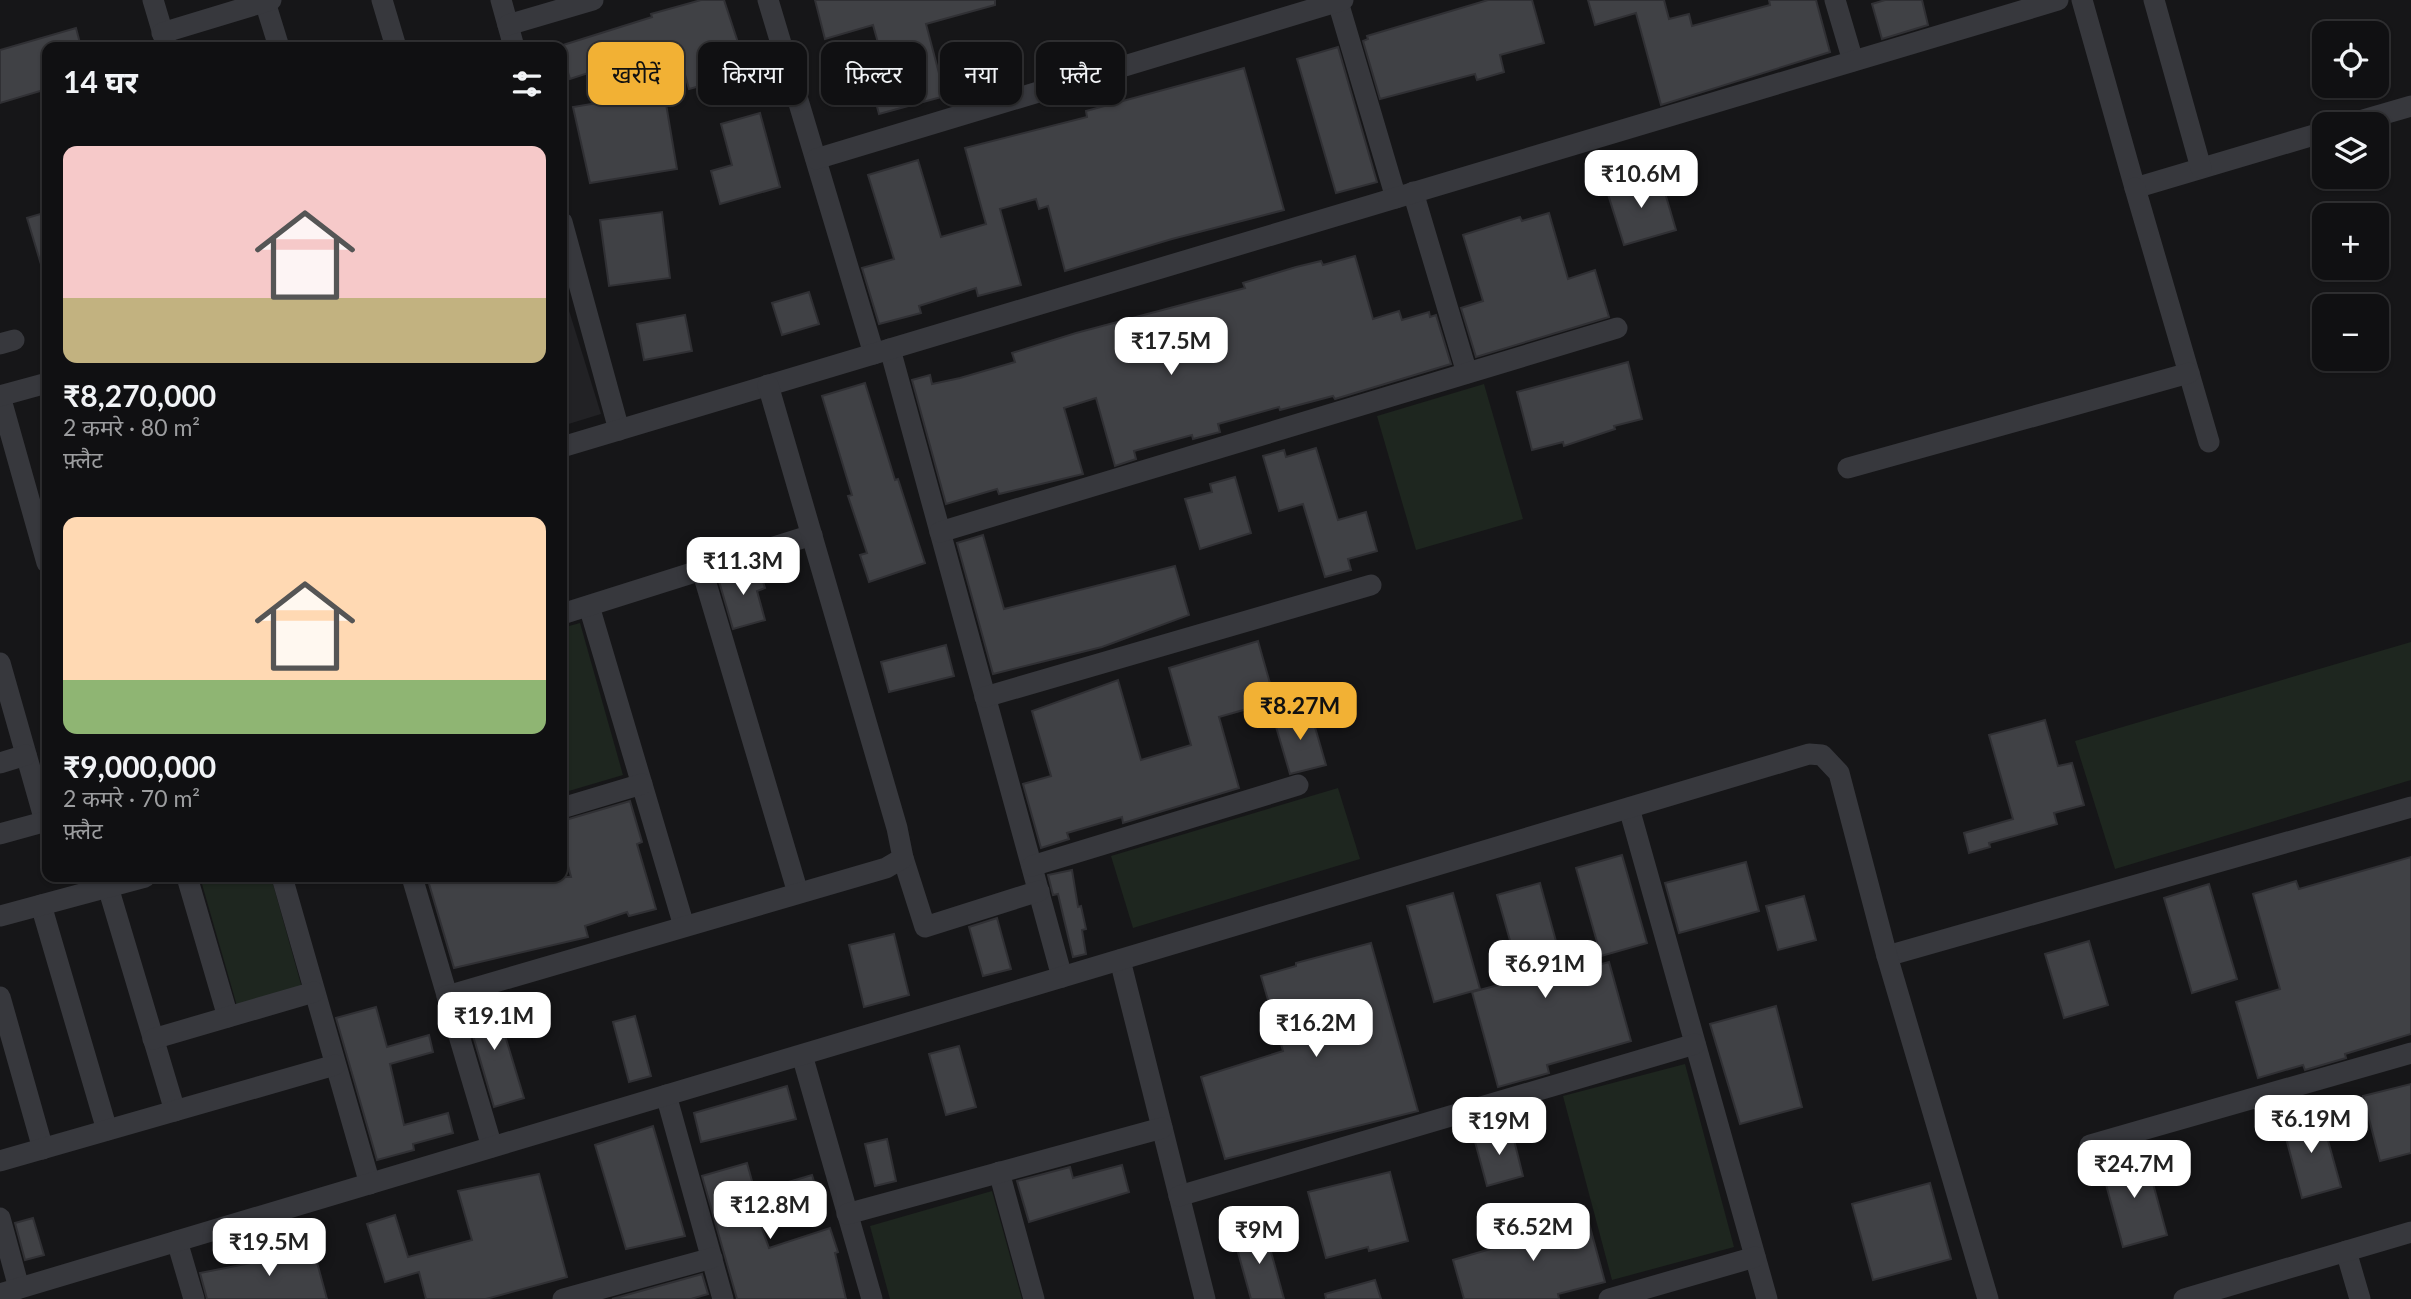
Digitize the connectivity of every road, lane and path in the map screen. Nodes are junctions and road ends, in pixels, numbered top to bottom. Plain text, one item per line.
1 (153, 0) edge
2 (382, 0) edge
3 (500, 0) edge
4 (593, 0) edge
5 (768, 0) edge
6 (1835, 0) edge
7 (2058, 0) edge
8 (2082, 0) edge
9 (2154, 0) edge
10 (268, 1) edge
11 (1341, 1) edge
12 (508, 25) junction
13 (165, 40) edge
14 (278, 42) edge
15 (395, 42) edge
16 (513, 42) edge
17 (1853, 61) junction
18 (2411, 106) edge
19 (2389, 112) edge
20 (2312, 136) edge
21 (816, 159) junction
22 (2201, 168) junction
23 (2135, 188) junction
24 (1405, 195) junction
25 (567, 240) edge
26 (1617, 328) dead end
27 (882, 352) junction
28 (1467, 373) junction
29 (2189, 373) junction
30 (42, 384) edge
31 (768, 385) junction
32 (0, 396) edge
33 (619, 430) junction
34 (2209, 442) dead end
35 (567, 446) edge
36 (1848, 468) dead end
37 (940, 532) junction
38 (812, 535) junction
39 (42, 545) edge
40 (702, 570) junction
41 (1371, 585) dead end
42 (589, 606) junction
43 (567, 613) edge
44 (0, 663) edge
45 (4, 688) edge
46 (985, 697) junction
47 (26, 755) junction
48 (0, 763) edge
49 (642, 784) junction
50 (1298, 785) dead end
51 (567, 806) edge
52 (2411, 807) edge
53 (42, 808) edge
54 (1629, 808) junction
55 (42, 822) edge
56 (0, 834) edge
57 (903, 858) junction
58 (1032, 866) junction
59 (126, 882) edge
60 (188, 882) edge
61 (283, 882) edge
62 (413, 882) edge
63 (108, 887) junction
64 (1039, 891) junction
65 (798, 893) junction
66 (41, 905) junction
67 (0, 916) edge
68 (684, 926) junction
69 (1887, 956) junction
70 (1119, 960) junction
71 (1062, 977) junction
72 (314, 992) junction
73 (447, 996) junction
74 (0, 997) edge
75 (228, 1017) junction
76 (153, 1039) junction
77 (1695, 1044) junction
78 (2411, 1053) edge
79 (802, 1055) junction
80 (335, 1065) junction
81 (666, 1095) junction
82 (175, 1111) junction
83 (1162, 1128) junction
84 (107, 1130) junction
85 (2090, 1145) dead end
86 (492, 1147) junction
87 (43, 1149) junction
88 (0, 1161) edge
89 (999, 1172) junction
90 (370, 1184) junction
91 (1179, 1196) junction
92 (847, 1214) junction
93 (0, 1218) edge
94 (2411, 1232) edge
95 (177, 1241) junction
96 (2346, 1251) junction
97 (1755, 1257) junction
98 (712, 1258) junction
99 (23, 1291) edge
100 (194, 1299) edge
101 (566, 1299) edge
102 (723, 1299) edge
103 (872, 1299) edge
104 (1034, 1299) edge
105 (1205, 1299) edge
106 (1609, 1299) edge
107 (1767, 1299) edge
108 (1988, 1299) edge
109 (2184, 1299) edge
110 (2360, 1299) edge

1 - 13 street
2 - 15 street
3 - 12 street
4 - 12 street
5 - 21 street
6 - 17 street
7 - 17 street
8 - 23 street
9 - 22 street
10 - 13 street
10 - 14 street
11 - 21 street
11 - 24 street
12 - 16 street
17 - 24 street
18 - 19 street
20 - 22 street
21 - 27 street
22 - 23 street
23 - 29 street
24 - 27 street
24 - 28 street
25 - 33 street
26 - 28 street
27 - 31 street
27 - 37 street
28 - 37 street
29 - 34 street
29 - 36 street
30 - 32 street
31 - 33 street
31 - 38 street
32 - 39 street
33 - 35 street
37 - 46 street
38 - 40 street
38 - 57 street
40 - 42 street
40 - 65 street
41 - 46 street
42 - 43 street
42 - 49 street
44 - 45 street
45 - 47 street
46 - 58 street
47 - 48 street
47 - 53 street
49 - 51 street
49 - 68 street
50 - 58 street
52 - 69 street
54 - 69 street
54 - 70 street
54 - 77 street
55 - 56 street
57 - 64 street
57 - 65 street
58 - 64 street
59 - 63 street
60 - 75 street
61 - 72 street
62 - 73 street
63 - 66 street
63 - 76 street
64 - 71 street
65 - 68 street
66 - 67 street
66 - 84 street
68 - 73 street
69 - 108 street
70 - 71 street
70 - 83 street
71 - 79 street
72 - 75 street
72 - 80 street
73 - 86 street
74 - 87 street
75 - 76 street
76 - 82 street
77 - 91 street
77 - 97 street
78 - 85 street
79 - 81 street
79 - 92 street
80 - 82 street
80 - 90 street
81 - 86 street
81 - 98 street
82 - 84 street
83 - 89 street
83 - 91 street
84 - 87 street
86 - 90 street
87 - 88 street
89 - 92 street
89 - 104 street
90 - 95 street
91 - 105 street
92 - 103 street
93 - 99 street
94 - 96 street
95 - 99 street
95 - 100 street
96 - 109 street
96 - 110 street
97 - 106 street
97 - 107 street
98 - 101 street
98 - 102 street

